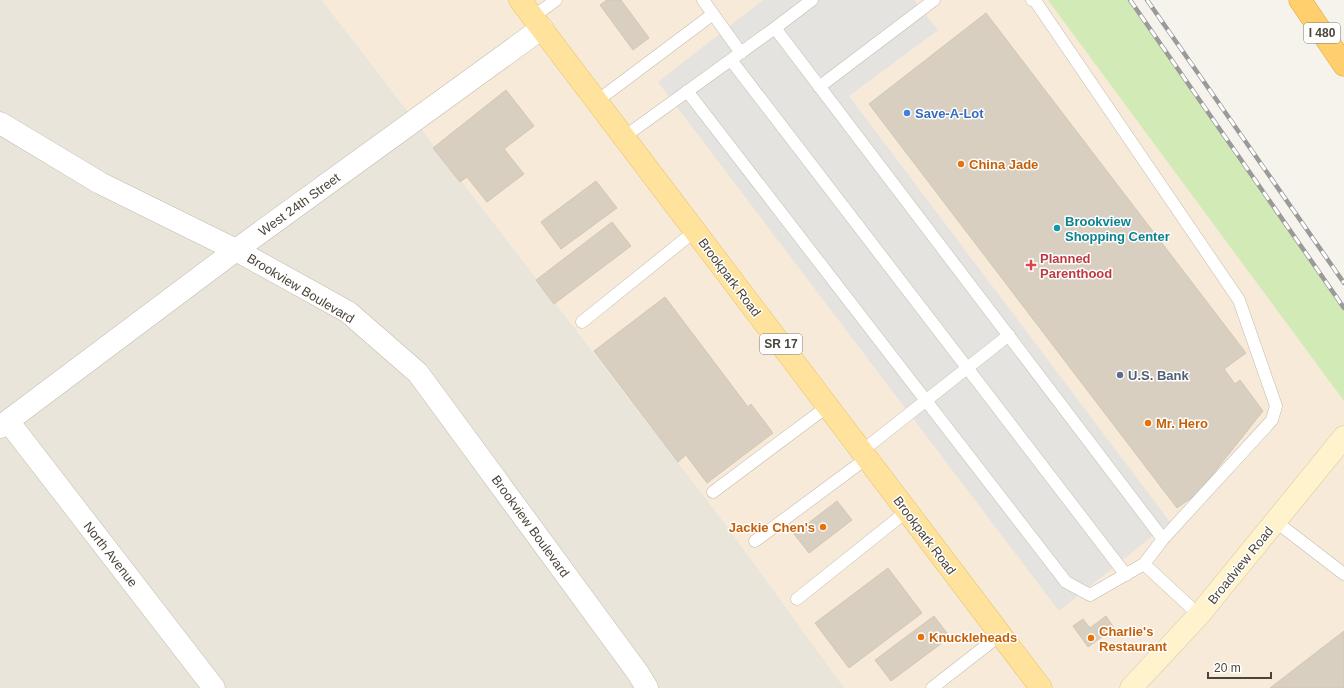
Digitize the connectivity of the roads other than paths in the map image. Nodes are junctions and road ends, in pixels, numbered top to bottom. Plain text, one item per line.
1 (520, 0) edge
2 (556, 0) edge
3 (703, 0) edge
4 (812, 0) edge
5 (934, 0) edge
6 (1032, 0) edge
7 (1300, 0) edge
8 (713, 14) junction
9 (538, 23) junction
10 (775, 28) junction
11 (741, 53) junction
12 (731, 60) junction
13 (1344, 65) edge
14 (819, 87) junction
15 (687, 91) junction
16 (597, 101) junction
17 (0, 123) edge
18 (624, 137) junction
19 (695, 231) junction
20 (236, 250) junction
21 (582, 322) dead end
22 (1009, 335) junction
23 (967, 368) junction
24 (926, 400) junction
25 (828, 406) junction
26 (4, 424) edge
27 (1344, 437) edge
28 (864, 455) junction
29 (713, 492) dead end
30 (907, 511) junction
31 (1276, 521) junction
32 (1164, 539) junction
33 (754, 541) dead end
34 (1144, 564) junction
35 (1344, 574) edge
36 (1126, 575) junction
37 (797, 599) dead end
38 (1199, 615) junction
39 (1000, 635) junction
40 (214, 688) edge
41 (647, 688) edge
42 (932, 688) edge
43 (1041, 688) edge
44 (1131, 688) edge

1 - 9 main road, Brookpark Road / SR 17
2 - 9 lane
3 - 8 lane
4 - 10 lane
5 - 14 lane
6 - 32 lane
7 - 13 highway, I 480
8 - 11 lane
8 - 16 lane
9 - 16 main road, Brookpark Road / SR 17
9 - 20 street, West 24th Street
10 - 11 lane
10 - 14 lane
11 - 12 lane
12 - 15 lane
12 - 23 lane
14 - 22 lane
15 - 18 lane
15 - 24 lane
16 - 18 main road, Brookpark Road / SR 17
17 - 20 street, Brookview Boulevard
18 - 19 main road, Brookpark Road / SR 17
19 - 21 lane
19 - 25 main road, Brookpark Road / SR 17
20 - 26 street, West 24th Street
20 - 41 street, Brookview Boulevard
22 - 23 lane
22 - 32 lane
23 - 24 lane
23 - 36 lane
24 - 28 lane
24 - 36 lane
25 - 28 main road, Brookpark Road / SR 17
25 - 29 lane
26 - 40 street, North Avenue
27 - 31 main road, Broadview Road
28 - 30 main road, Brookpark Road / SR 17
28 - 33 lane
30 - 37 lane
30 - 39 main road, Brookpark Road / SR 17
31 - 35 lane
31 - 38 main road, Broadview Road
32 - 34 lane
34 - 36 lane
34 - 38 lane
38 - 44 main road, Broadview Road
39 - 42 lane
39 - 43 main road, Brookpark Road / SR 17

